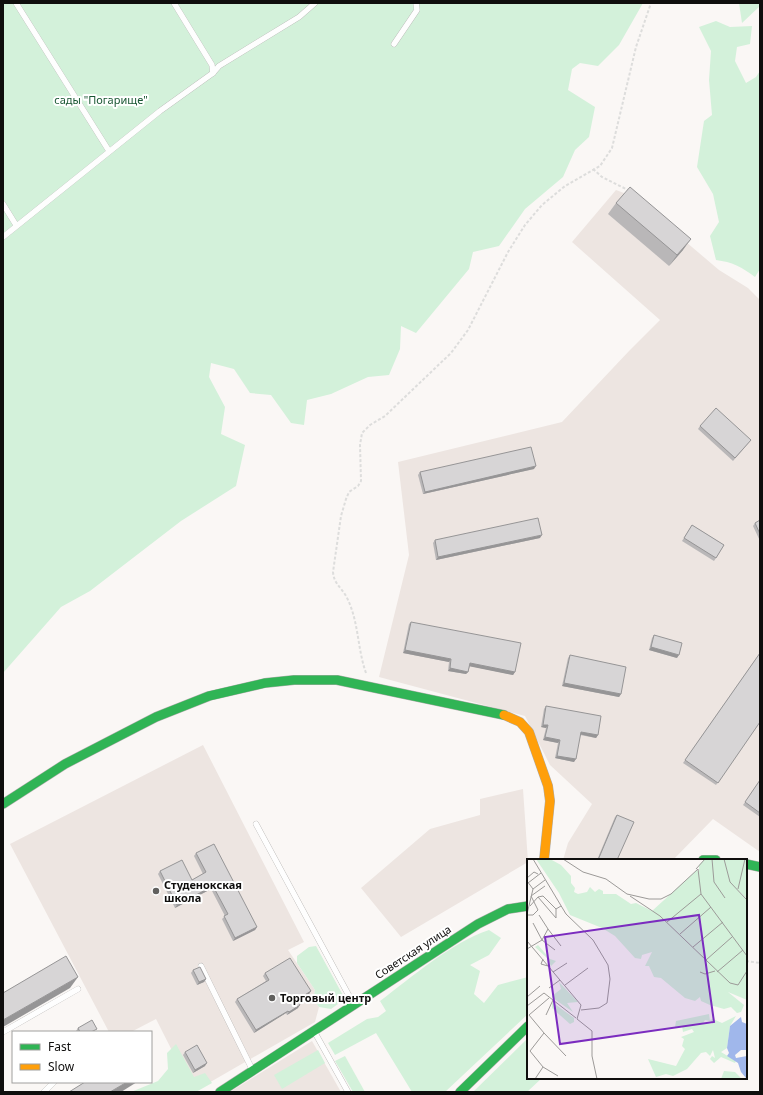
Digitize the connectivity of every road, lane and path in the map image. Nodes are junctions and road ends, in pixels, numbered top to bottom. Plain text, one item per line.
1 (16, 3) edge
2 (174, 3) edge
3 (315, 3) edge
4 (416, 3) edge
5 (651, 3) edge
6 (394, 44) dead end
7 (213, 73) junction
8 (109, 150) junction
9 (593, 169) junction
10 (630, 190) edge
11 (3, 204) edge
12 (16, 225) junction
13 (3, 237) edge
14 (376, 687) junction
15 (3, 804) edge
16 (256, 824) dead end
17 (544, 859) edge
18 (747, 864) edge
19 (760, 867) edge
20 (527, 906) edge
21 (747, 962) edge
22 (760, 963) edge
23 (201, 966) edge
24 (78, 989) edge
25 (354, 1005) junction
26 (527, 1027) edge
27 (314, 1031) junction
28 (3, 1032) edge
29 (253, 1070) junction
30 (53, 1083) edge
31 (44, 1092) edge
32 (220, 1092) edge
33 (348, 1092) edge
34 (460, 1092) edge

1 - 8 lane
2 - 7 lane
3 - 7 lane
4 - 6 lane
5 - 9 path
7 - 8 lane
8 - 12 lane
9 - 10 path
9 - 14 path
11 - 12 lane
12 - 13 lane
14 - 15 street
14 - 17 street
16 - 25 lane
18 - 19 street
20 - 25 street, Советская улица
21 - 22 path
23 - 29 lane
24 - 28 lane
25 - 27 street, Советская улица
26 - 34 street
27 - 29 street, Советская улица
27 - 33 lane
29 - 32 street, Советская улица
30 - 31 lane

